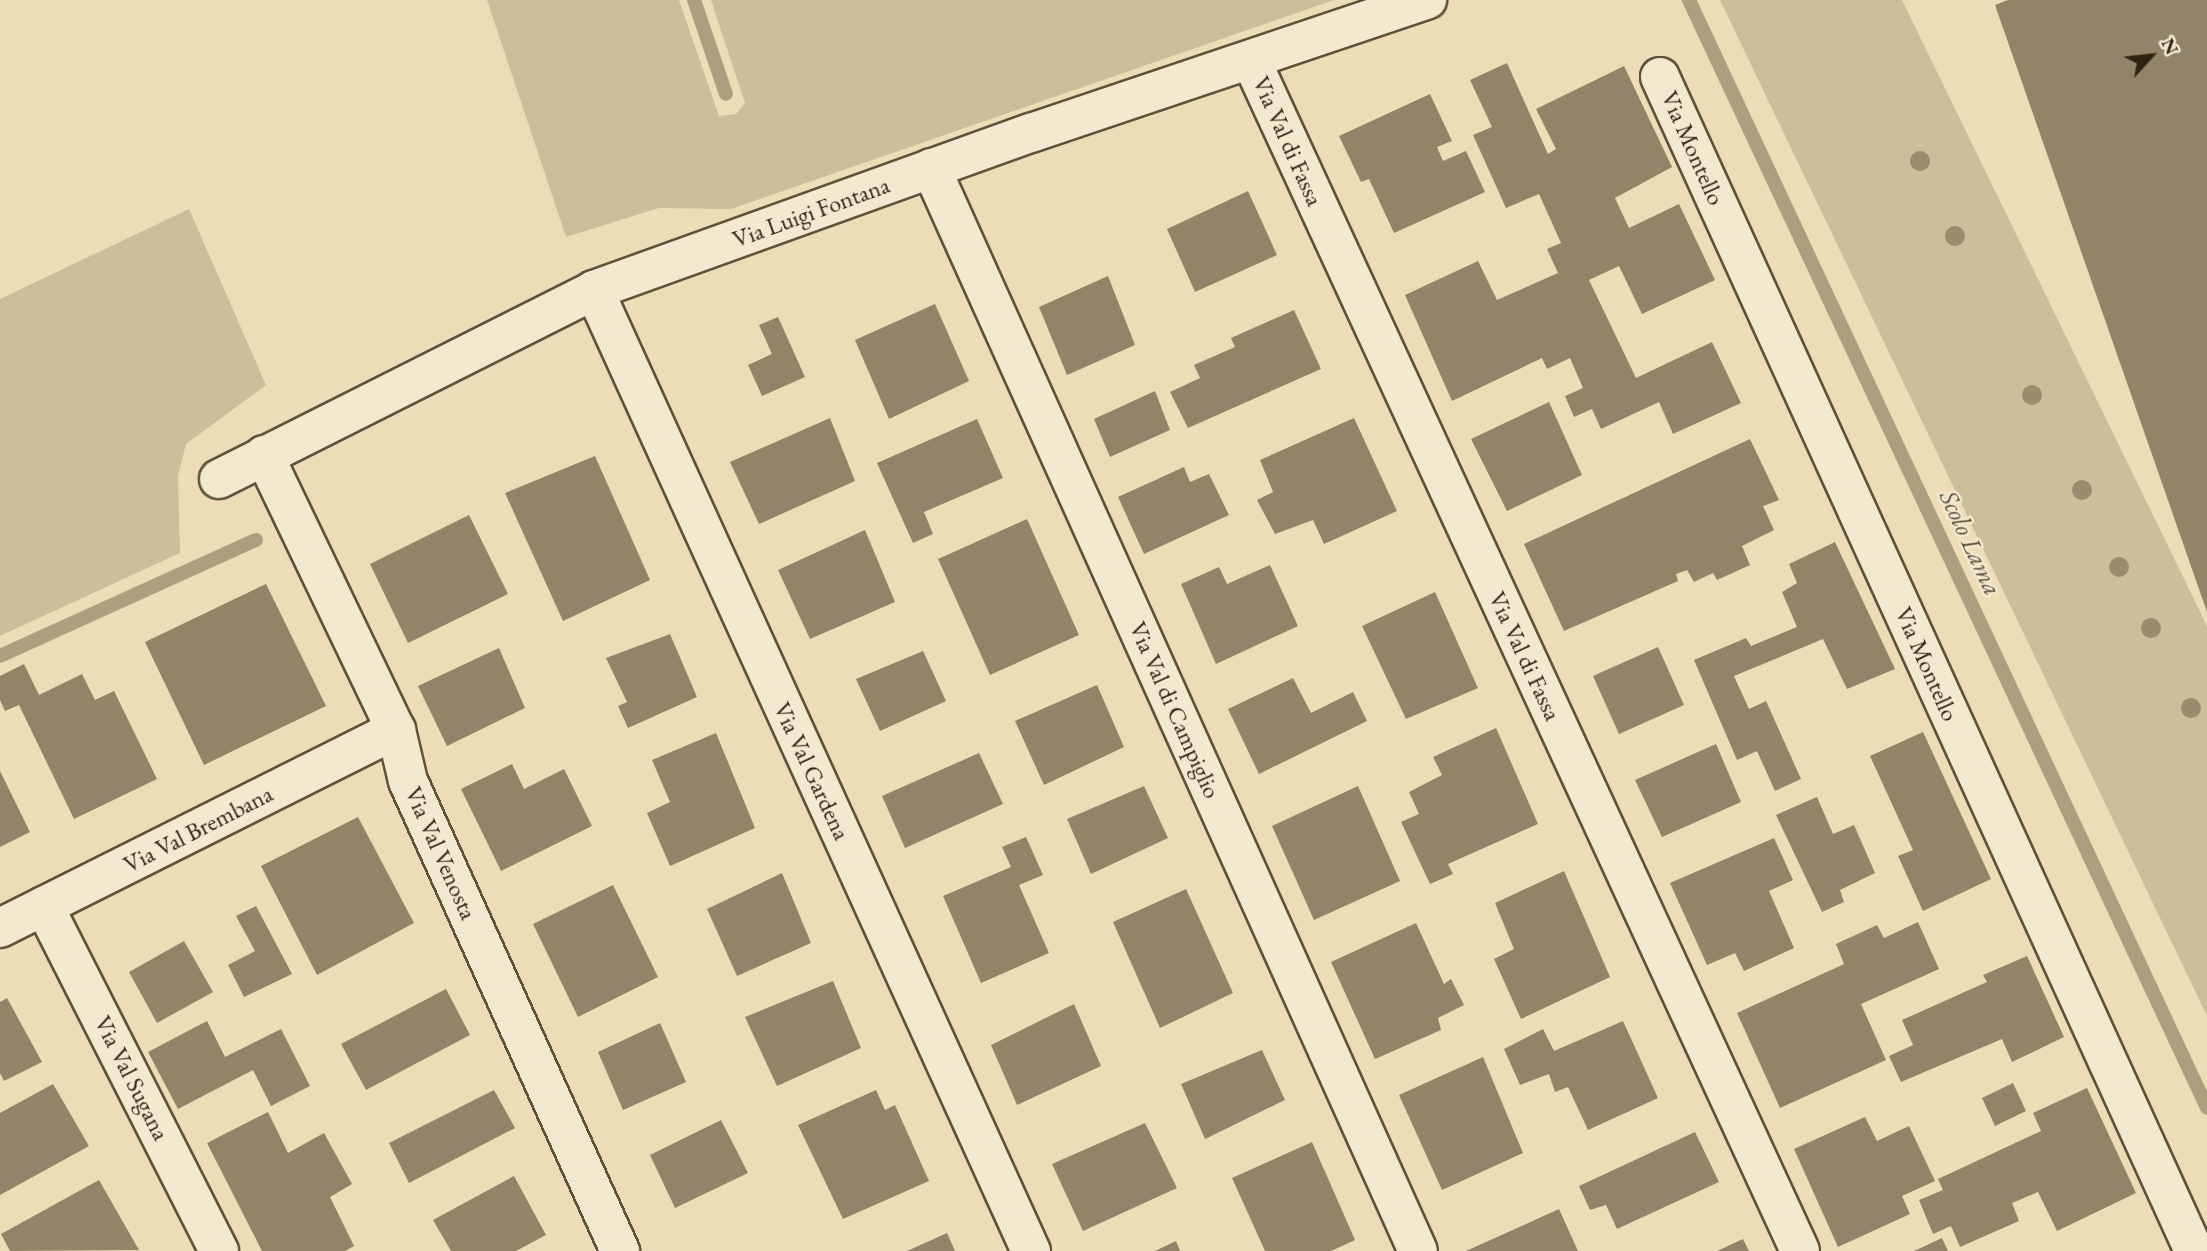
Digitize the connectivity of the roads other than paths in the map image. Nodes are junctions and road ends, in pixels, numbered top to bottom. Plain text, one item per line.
1 (1427, 0) edge
2 (1251, 60) junction
3 (1660, 77) dead end
4 (931, 168) junction
5 (594, 290) junction
6 (264, 456) junction
7 (219, 479) dead end
8 (396, 730) junction
9 (44, 905) junction
10 (0, 928) edge
11 (219, 1251) edge
12 (620, 1251) edge
13 (1031, 1251) edge
14 (1418, 1251) edge
15 (1800, 1251) edge
16 (2194, 1251) edge

1 - 2 street, Via Luigi Fontana
2 - 4 street, Via Luigi Fontana
2 - 15 street, Via Val di Fassa
3 - 16 street, Via Montello
4 - 5 street, Via Luigi Fontana
4 - 14 street, Via Val di Campiglio
5 - 6 street, Via Luigi Fontana
5 - 13 street, Via Val Gardena
6 - 7 street, Via Luigi Fontana
6 - 8 street, Via Val Venosta
8 - 9 street, Via Val Brembana
8 - 12 street, Via Val Venosta
9 - 10 street, Via Val Brembana
9 - 11 street, Via Val Sugana

